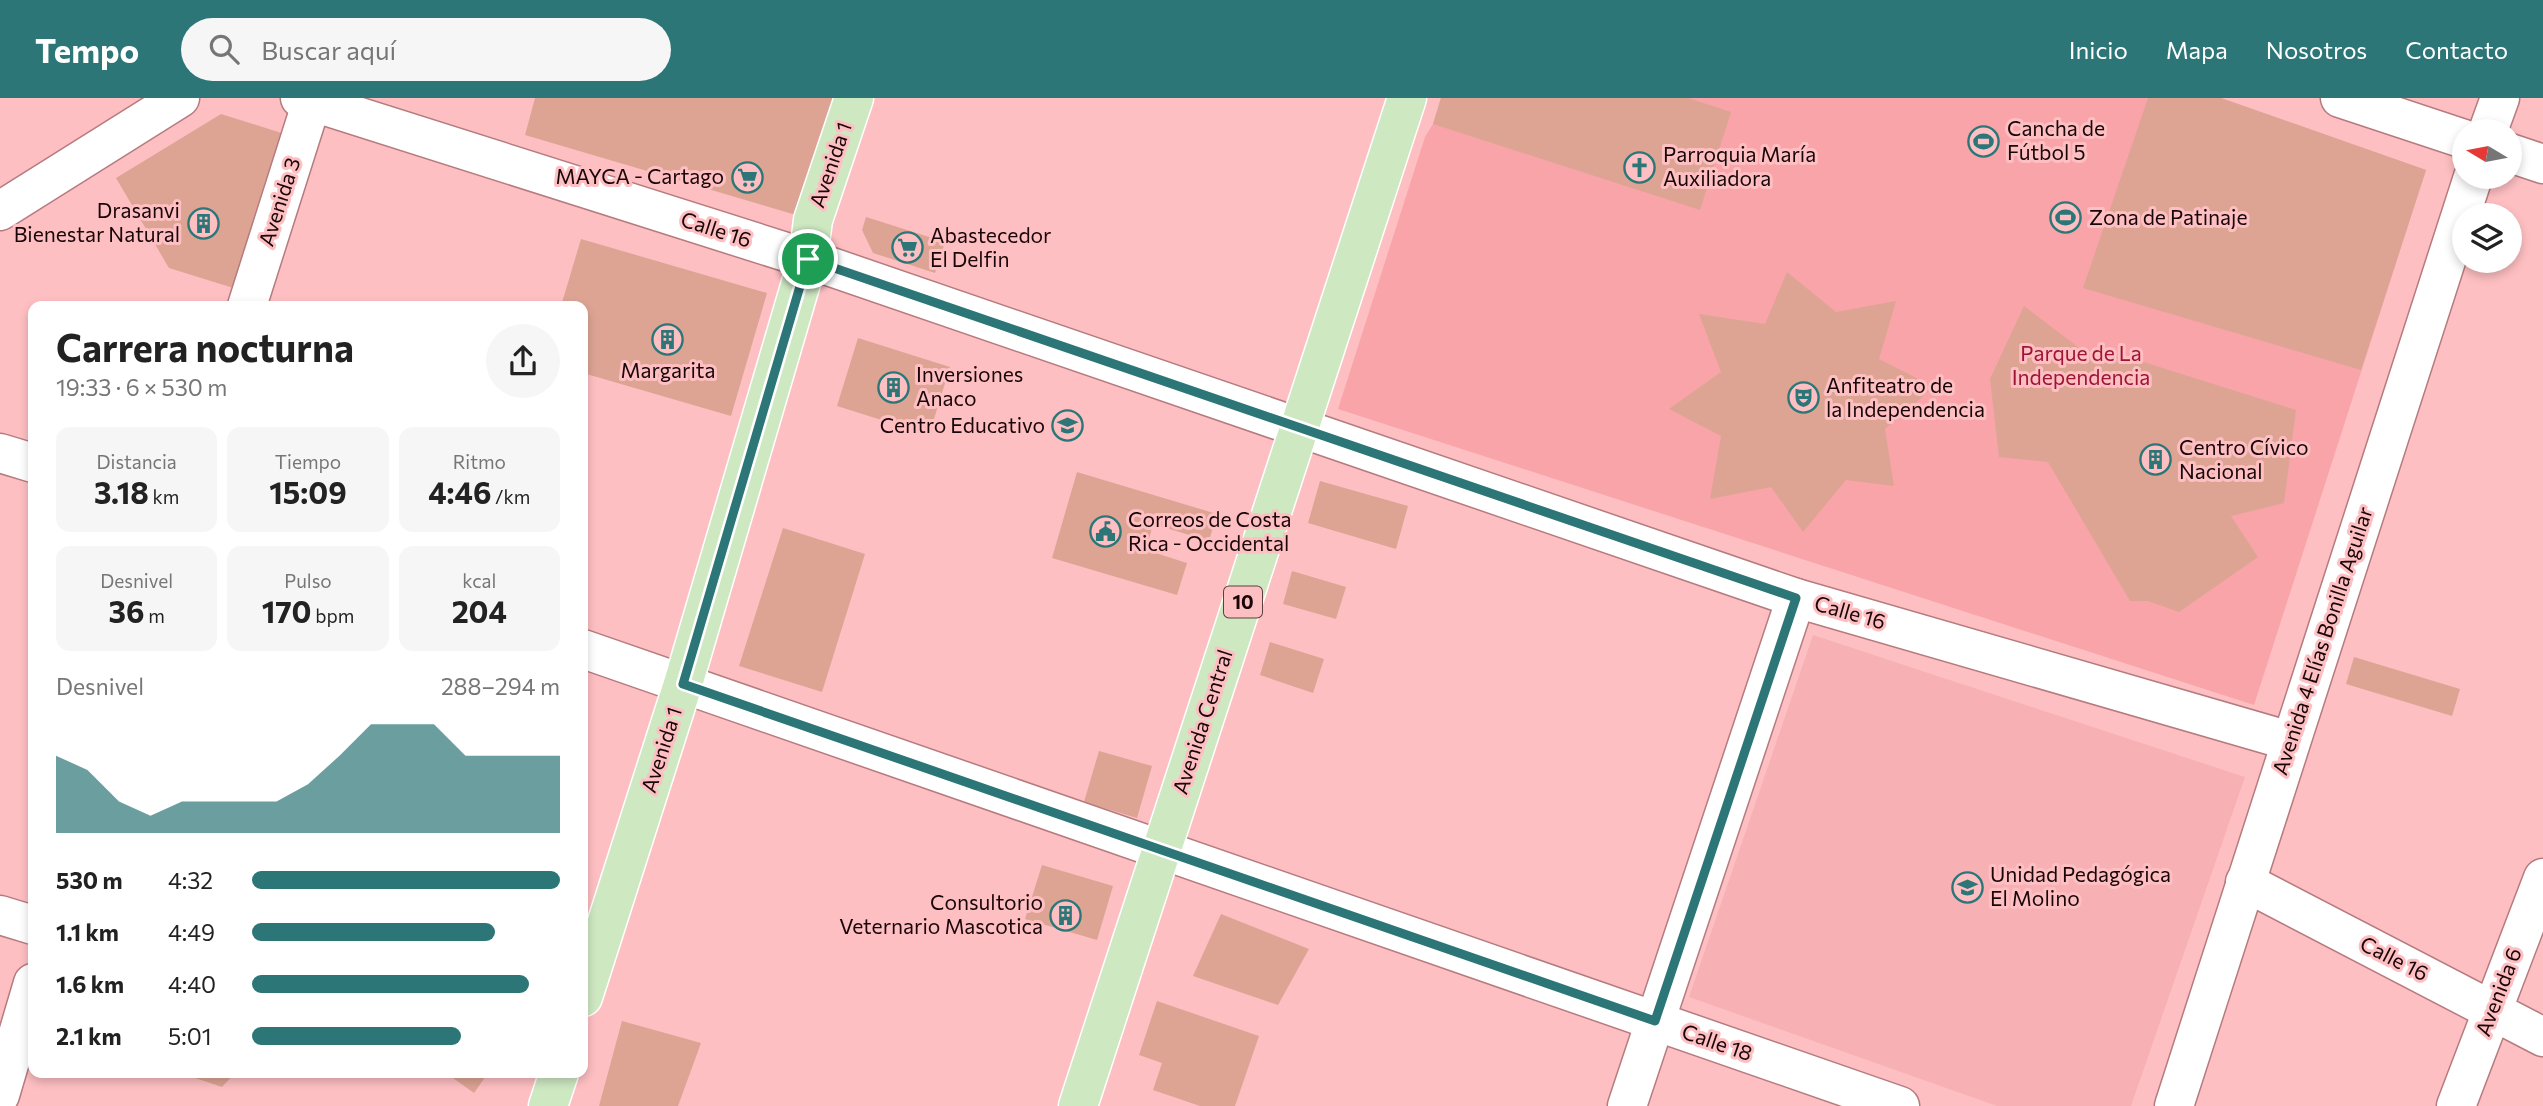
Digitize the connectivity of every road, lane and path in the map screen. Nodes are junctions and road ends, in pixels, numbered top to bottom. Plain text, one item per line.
1 (180, 98) edge
2 (854, 98) edge
3 (1407, 98) edge
4 (2340, 98) edge
5 (2500, 98) edge
6 (308, 99) edge
7 (2492, 119) edge
8 (2452, 135) edge
9 (2522, 157) edge
10 (2543, 164) edge
11 (2469, 189) edge
12 (0, 211) edge
13 (808, 259) junction
14 (248, 301) edge
15 (1299, 427) junction
16 (0, 453) edge
17 (28, 461) edge
18 (1796, 598) junction
19 (588, 651) edge
20 (683, 684) junction
21 (2290, 741) junction
22 (1162, 850) junction
23 (2543, 878) edge
24 (2245, 882) junction
25 (0, 915) edge
26 (28, 923) edge
27 (588, 981) edge
28 (28, 1000) edge
29 (2493, 1009) junction
30 (1655, 1021) junction
31 (2543, 1037) edge
32 (557, 1078) edge
33 (0, 1095) edge
34 (548, 1106) edge
35 (1078, 1106) edge
36 (1627, 1106) edge
37 (1900, 1106) edge
38 (2174, 1106) edge
39 (2456, 1106) edge

1 - 12 street
2 - 13 main road, Avenida 1
3 - 15 main road, Avenida Central / 10
4 - 8 street
5 - 7 street
6 - 13 street, Calle 16
6 - 14 street, Avenida 3
9 - 10 street
11 - 21 street, Avenida 4 Elías Bonilla Aguilar
13 - 15 street, Calle 16
13 - 20 main road, Avenida 1
15 - 18 street, Calle 16
15 - 22 main road, Avenida Central / 10
16 - 17 street
18 - 21 street, Calle 16
18 - 30 street
19 - 20 street, Calle 18
20 - 22 street, Calle 18
20 - 27 main road, Avenida 1
21 - 24 street, Avenida 4 Elías Bonilla Aguilar
22 - 30 street, Calle 18
22 - 35 main road, Avenida Central / 10
23 - 29 street, Avenida 6
24 - 29 street, Calle 16
24 - 38 street, Avenida 4 Elías Bonilla Aguilar
25 - 26 street
28 - 33 street
29 - 31 street, Calle 16
29 - 39 street, Avenida 6
30 - 36 street
30 - 37 street, Calle 18
32 - 34 main road

